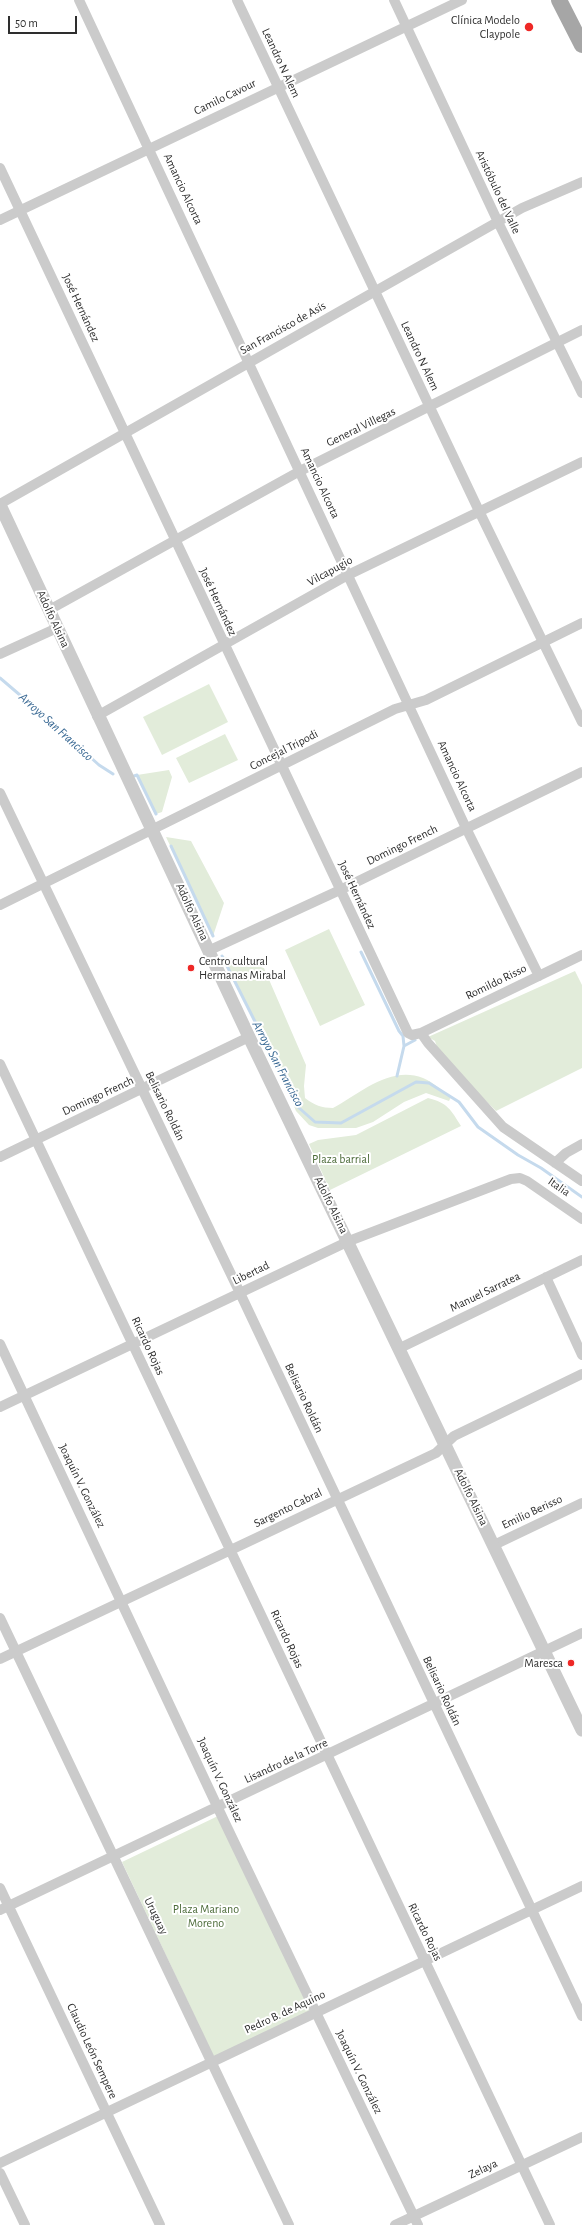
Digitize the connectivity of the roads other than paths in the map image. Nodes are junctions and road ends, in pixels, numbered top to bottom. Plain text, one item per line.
1 (79, 0) edge
2 (236, 0) edge
3 (394, 0) edge
4 (462, 0) edge
5 (559, 0) edge
6 (407, 26) junction
7 (582, 45) edge
8 (277, 86) junction
9 (149, 148) junction
10 (0, 168) edge
11 (582, 182) edge
12 (20, 210) junction
13 (0, 220) edge
14 (498, 222) junction
15 (375, 291) junction
16 (582, 330) edge
17 (558, 342) junction
18 (249, 362) junction
19 (582, 393) edge
20 (430, 407) junction
21 (126, 433) junction
22 (582, 462) edge
23 (300, 471) junction
24 (0, 505) edge
25 (479, 511) junction
26 (175, 541) junction
27 (348, 575) junction
28 (49, 610) junction
29 (582, 623) edge
30 (56, 628) junction
31 (544, 642) junction
32 (224, 645) junction
33 (0, 654) edge
34 (410, 705) junction
35 (98, 716) junction
36 (582, 722) edge
37 (282, 765) junction
38 (582, 772) edge
39 (0, 793) edge
40 (466, 828) junction
41 (153, 830) junction
42 (43, 885) junction
43 (340, 890) junction
44 (0, 906) edge
45 (210, 950) junction
46 (581, 958) edge
47 (539, 976) junction
48 (421, 1033) junction
49 (249, 1037) junction
50 (0, 1064) edge
51 (142, 1089) junction
52 (36, 1139) junction
53 (582, 1144) edge
54 (0, 1157) edge
55 (556, 1163) junction
56 (520, 1178) joint
57 (582, 1181) edge
58 (582, 1219) edge
59 (349, 1241) junction
60 (582, 1260) edge
61 (546, 1277) junction
62 (240, 1293) junction
63 (0, 1344) edge
64 (133, 1345) junction
65 (400, 1348) junction
66 (582, 1355) edge
67 (582, 1374) edge
68 (24, 1395) junction
69 (0, 1407) edge
70 (445, 1443) junction
71 (337, 1499) junction
72 (582, 1503) edge
73 (494, 1545) junction
74 (230, 1550) junction
75 (122, 1601) junction
76 (0, 1618) edge
77 (582, 1633) edge
78 (544, 1651) junction
79 (16, 1652) junction
80 (0, 1659) edge
81 (434, 1704) junction
82 (582, 1730) edge
83 (327, 1756) junction
84 (218, 1807) junction
85 (113, 1857) junction
86 (582, 1886) edge
87 (0, 1888) edge
88 (4, 1908) edge
89 (532, 1910) junction
90 (424, 1960) junction
91 (316, 2012) junction
92 (582, 2016) edge
93 (211, 2062) junction
94 (106, 2112) junction
95 (582, 2137) edge
96 (0, 2163) edge
97 (522, 2166) junction
98 (0, 2173) edge
99 (416, 2220) edge
100 (25, 2225) edge
101 (160, 2225) edge
102 (288, 2225) edge
103 (395, 2225) edge
104 (550, 2225) edge

1 - 9 street, Amancio Alcorta
2 - 8 street, Leandro N Alem
3 - 6 street, Aristóbulo del Valle
4 - 6 street, Camilo Cavour
5 - 7 main road
6 - 8 street, Camilo Cavour
6 - 14 street, Aristóbulo del Valle
8 - 9 street, Camilo Cavour
8 - 15 street, Leandro N Alem
9 - 12 street, Camilo Cavour
9 - 18 street, Amancio Alcorta
10 - 12 street, José Hernández
11 - 14 street, San Francisco de Asís
12 - 13 street, Camilo Cavour
12 - 21 street, José Hernández
14 - 15 street, San Francisco de Asís
14 - 17 street, Aristóbulo del Valle
15 - 18 street, San Francisco de Asís
15 - 20 street, Leandro N Alem
16 - 17 street, General Villegas
17 - 19 street, Aristóbulo del Valle
17 - 20 street, General Villegas
18 - 21 street, San Francisco de Asís
18 - 23 street, Amancio Alcorta
20 - 23 street, General Villegas
20 - 25 street, Leandro N Alem
21 - 24 street, San Francisco de Asís
21 - 26 street, José Hernández
22 - 25 street, Vilcapugio
23 - 26 street, General Villegas
23 - 27 street, Amancio Alcorta
24 - 28 street, Adolfo Alsina
25 - 27 street, Vilcapugio
25 - 31 street, Leandro N Alem
26 - 28 street, General Villegas
26 - 32 street, José Hernández
27 - 32 street, Vilcapugio
27 - 34 street, Amancio Alcorta
28 - 30 street, Adolfo Alsina
29 - 31 street, Concejal Tripodi
30 - 33 street
30 - 35 street, Adolfo Alsina
31 - 34 street, Concejal Tripodi
31 - 36 street, Leandro N Alem
32 - 35 street, Vilcapugio
32 - 37 street, José Hernández
34 - 37 street, Concejal Tripodi
34 - 40 street, Amancio Alcorta
35 - 41 street, Adolfo Alsina
37 - 41 street, Concejal Tripodi
37 - 43 street, José Hernández
38 - 40 street, Domingo French
39 - 42 street, Belisario Roldán
40 - 43 street, Domingo French
40 - 47 street, Amancio Alcorta
41 - 42 street, Concejal Tripodi
41 - 45 street, Adolfo Alsina
42 - 44 street, Concejal Tripodi
42 - 51 street, Belisario Roldán
43 - 45 street, Domingo French
43 - 48 street, José Hernández
45 - 49 street, Adolfo Alsina
46 - 47 street, Romildo Risso
47 - 48 street, Romildo Risso
48 - 55 street, Italia
49 - 51 street, Domingo French
49 - 59 street, Adolfo Alsina
50 - 52 street, Ricardo Rojas
51 - 52 street, Domingo French
51 - 62 street, Belisario Roldán
52 - 54 street, Domingo French
52 - 64 street, Ricardo Rojas
53 - 55 street
55 - 57 street, Italia
56 - 58 street, Italia
56 - 59 street, Libertad
59 - 62 street, Libertad
59 - 65 street, Adolfo Alsina
60 - 61 street, Manuel Sarratea
61 - 65 street, Manuel Sarratea
61 - 66 street
62 - 64 street, Libertad
62 - 71 street, Belisario Roldán
63 - 68 street, Joaquín V. González
64 - 68 street, Libertad
64 - 74 street, Ricardo Rojas
65 - 70 street, Adolfo Alsina
67 - 70 street, Sargento Cabral
68 - 69 street, Libertad
68 - 75 street, Joaquín V. González
70 - 71 street, Sargento Cabral
70 - 73 street, Adolfo Alsina
71 - 74 street, Sargento Cabral
71 - 81 street, Belisario Roldán
72 - 73 street, Emilio Berisso
73 - 78 street, Adolfo Alsina
74 - 75 street, Sargento Cabral
74 - 83 street, Ricardo Rojas
75 - 79 street, Sargento Cabral
75 - 84 street, Joaquín V. González
76 - 79 street, Uruguay
77 - 78 street, Lisandro de la Torre
78 - 81 street, Lisandro de la Torre
78 - 82 street, Adolfo Alsina
79 - 80 street, Sargento Cabral
79 - 85 street, Uruguay
81 - 83 street, Lisandro de la Torre
81 - 89 street, Belisario Roldán
83 - 84 street, Lisandro de la Torre
83 - 90 street, Ricardo Rojas
84 - 85 street, Lisandro de la Torre
84 - 91 street, Joaquín V. González
85 - 88 street, Lisandro de la Torre
85 - 93 street, Uruguay
86 - 89 street, Pedro B. de Aquino
87 - 88 street, Claudio León Sempere
88 - 94 street, Claudio León Sempere
89 - 90 street, Pedro B. de Aquino
89 - 92 street, Belisario Roldán
90 - 91 street, Pedro B. de Aquino
90 - 97 street, Ricardo Rojas
91 - 93 street, Pedro B. de Aquino
91 - 99 street, Joaquín V. González
93 - 94 street, Pedro B. de Aquino
93 - 102 street, Uruguay
94 - 96 street, Pedro B. de Aquino
94 - 101 street, Claudio León Sempere
95 - 97 street, Zelaya
97 - 99 street, Zelaya
97 - 104 street, Ricardo Rojas
98 - 100 street
99 - 103 street, Zelaya

